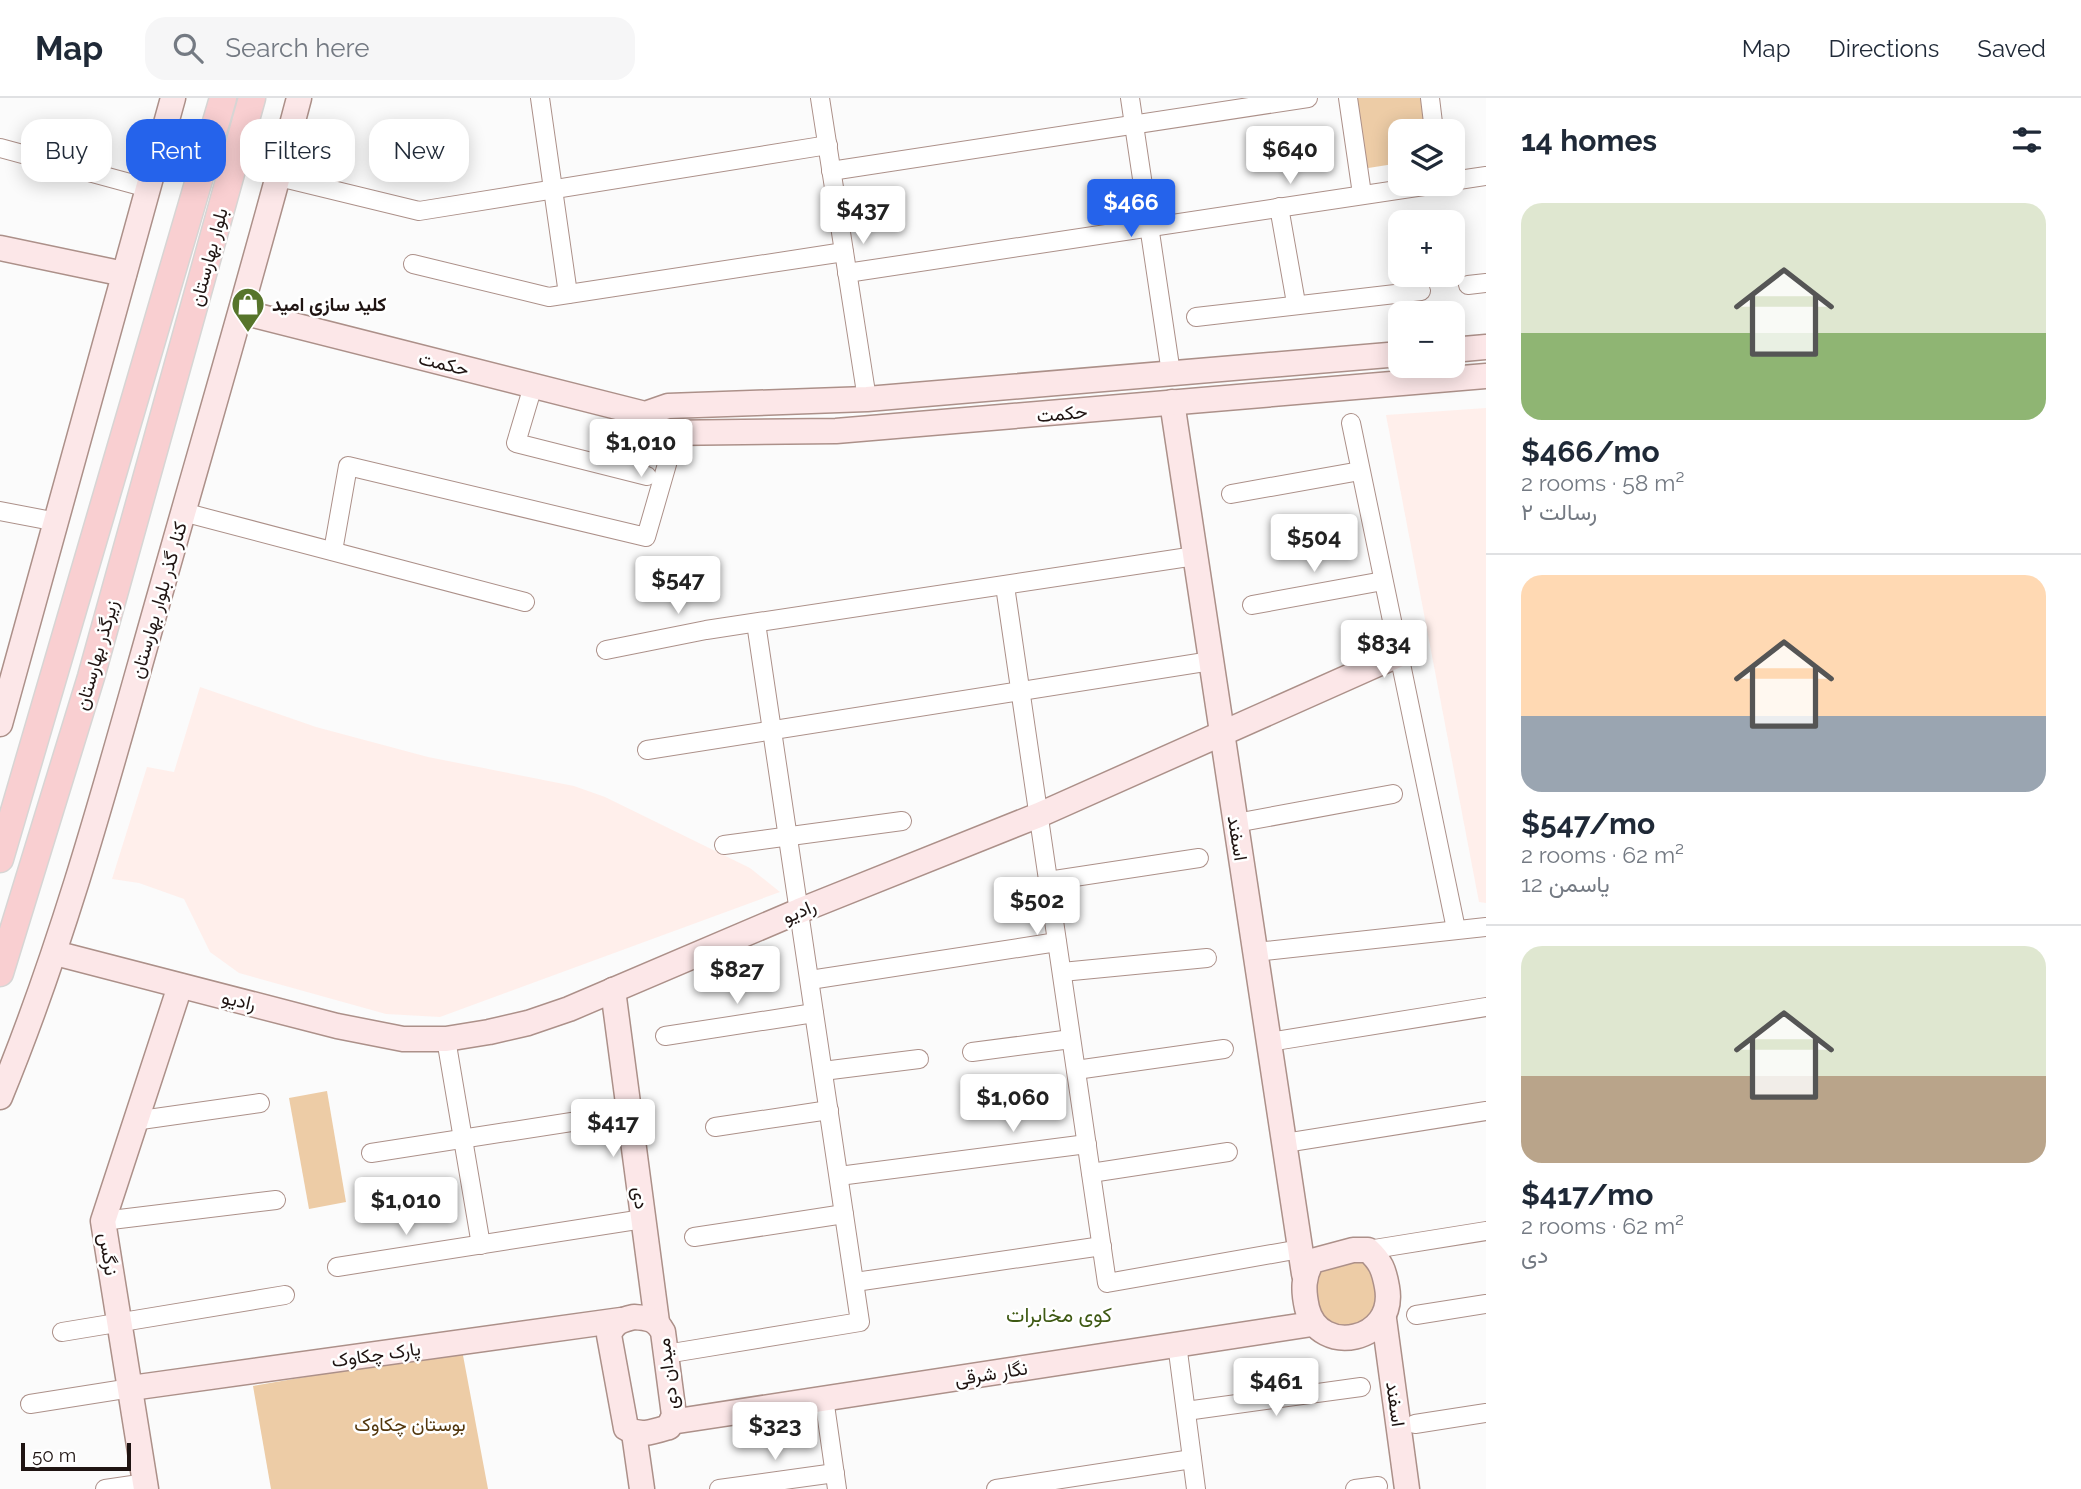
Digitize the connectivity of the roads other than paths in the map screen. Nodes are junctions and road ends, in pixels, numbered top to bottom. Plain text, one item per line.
1 (173, 98) edge
2 (223, 98) edge
3 (252, 98) edge
4 (299, 98) edge
5 (540, 98) edge
6 (820, 98) edge
7 (1130, 98) edge
8 (1308, 98) edge
9 (1348, 98) edge
10 (1430, 98) edge
11 (294, 119) edge
12 (1433, 119) edge
13 (1134, 125) junction
14 (828, 145) junction
15 (0, 148) edge
16 (831, 171) junction
17 (1486, 176) edge
18 (1465, 179) edge
19 (278, 182) edge
20 (300, 182) edge
21 (148, 188) junction
22 (552, 189) junction
23 (1388, 191) edge
24 (1362, 194) junction
25 (1279, 207) junction
26 (1149, 227) junction
27 (0, 248) edge
28 (844, 252) junction
29 (413, 264) dead end
30 (847, 273) junction
31 (124, 274) junction
32 (1421, 291) dead end
33 (568, 294) junction
34 (1296, 303) junction
35 (242, 312) junction
36 (1196, 317) dead end
37 (158, 327) joint
38 (187, 335) joint
39 (1486, 347) edge
40 (1465, 349) edge
41 (1388, 355) edge
42 (1171, 373) junction
43 (1388, 374) edge
44 (1486, 376) edge
45 (1385, 384) junction
46 (533, 386) junction
47 (867, 399) junction
48 (1172, 402) junction
49 (645, 415) junction
50 (1351, 423) dead end
51 (676, 433) junction
52 (1360, 471) junction
53 (647, 476) dead end
54 (1231, 494) dead end
55 (0, 511) edge
56 (183, 512) junction
57 (57, 522) junction
58 (333, 551) junction
59 (1195, 556) junction
60 (1383, 581) junction
61 (1005, 586) junction
62 (525, 602) dead end
63 (1252, 605) dead end
64 (756, 623) junction
65 (606, 650) dead end
66 (1398, 654) junction
67 (1211, 661) junction
68 (1021, 692) junction
69 (0, 724) edge
70 (772, 732) junction
71 (1222, 734) junction
72 (647, 750) dead end
73 (1393, 794) dead end
74 (1039, 815) junction
75 (902, 821) dead end
76 (1236, 823) junction
77 (788, 836) junction
78 (724, 845) dead end
79 (1199, 858) dead end
80 (0, 859) edge
81 (1048, 881) junction
82 (799, 911) junction
83 (1486, 927) edge
84 (1456, 929) junction
85 (1057, 942) junction
86 (1256, 952) junction
87 (55, 953) junction
88 (1207, 958) dead end
89 (1062, 972) junction
90 (0, 973) edge
91 (810, 980) junction
92 (180, 986) junction
93 (613, 990) junction
94 (1486, 1007) edge
95 (814, 1013) junction
96 (665, 1036) dead end
97 (446, 1039) junction
98 (1071, 1039) junction
99 (1269, 1042) junction
100 (1224, 1049) dead end
101 (972, 1052) dead end
102 (919, 1059) dead end
103 (1076, 1070) junction
104 (823, 1071) junction
105 (0, 1097) edge
106 (260, 1103) dead end
107 (829, 1110) junction
108 (1486, 1111) edge
109 (597, 1118) dead end
110 (134, 1121) junction
111 (715, 1127) dead end
112 (463, 1137) junction
113 (1284, 1143) junction
114 (1087, 1144) junction
115 (1228, 1152) dead end
116 (371, 1153) dead end
117 (1091, 1173) junction
118 (839, 1176) junction
119 (276, 1200) dead end
120 (845, 1214) junction
121 (643, 1219) junction
122 (103, 1221) junction
123 (1486, 1231) edge
124 (694, 1237) dead end
125 (481, 1245) junction
126 (1102, 1246) junction
127 (1300, 1248) junction
128 (1367, 1250) junction
129 (337, 1267) dead end
130 (1304, 1274) junction
131 (855, 1282) junction
132 (285, 1296) dead end
133 (1486, 1304) edge
134 (1416, 1315) dead end
135 (1384, 1319) junction
136 (621, 1320) junction
137 (657, 1322) junction
138 (120, 1323) junction
139 (1312, 1324) junction
140 (62, 1332) dead end
141 (1177, 1344) junction
142 (666, 1354) junction
143 (131, 1388) junction
144 (1361, 1388) dead end
145 (824, 1398) junction
146 (30, 1404) dead end
147 (1186, 1411) junction
148 (1486, 1413) edge
149 (671, 1422) junction
150 (1415, 1424) dead end
151 (634, 1433) junction
152 (1192, 1459) junction
153 (836, 1481) edge
154 (146, 1486) edge
155 (1378, 1486) dead end
156 (1004, 1488) edge
157 (106, 1489) edge
158 (642, 1489) edge
159 (719, 1489) edge
160 (1196, 1489) edge
161 (1355, 1489) edge
162 (1407, 1489) edge

1 - 21 street
2 - 37 main road, بلوار بهارستان
3 - 38 main road, بلوار بهارستان
4 - 11 street, کنار گذر بلوار بهارستان
5 - 22 street
6 - 14 street
7 - 13 street
8 - 13 street
9 - 24 street
10 - 12 street
13 - 16 street
13 - 26 street
14 - 16 street
14 - 22 street
15 - 21 street
16 - 28 street
17 - 18 street
19 - 35 street, کنار گذر بلوار بهارستان
20 - 22 street
21 - 31 street
22 - 33 street
23 - 24 street
24 - 25 street
25 - 26 street
25 - 34 street
26 - 30 street
26 - 42 street
27 - 31 street
28 - 30 street
28 - 33 street
29 - 33 street
30 - 47 street
31 - 57 street
32 - 34 street
34 - 36 street
35 - 46 street, حکمت
35 - 56 street, کنار گذر بلوار بهارستان
37 - 80 main road, زیرگذر بهارستان
38 - 90 main road, زیرگذر بهارستان
39 - 40 street
41 - 42 street, حکمت
42 - 47 street, حکمت
43 - 45 street
44 - 45 street, حکمت
45 - 48 street, حکمت
46 - 49 street, حکمت
46 - 53 street
47 - 49 street, حکمت
48 - 51 street, حکمت
48 - 59 street, اسفند
49 - 51 street, حکمت
50 - 52 street
51 - 58 street
52 - 54 street
52 - 60 street
55 - 57 street
56 - 58 street
56 - 87 street, کنار گذر بلوار بهارستان
57 - 69 street
58 - 62 street
59 - 61 street
59 - 67 street, اسفند
60 - 63 street
60 - 66 street
61 - 64 street
61 - 68 street
64 - 65 street
64 - 70 street
66 - 71 street, رادیو
66 - 84 street
67 - 68 street
67 - 71 street, اسفند
68 - 70 street
68 - 74 street
70 - 72 street
70 - 77 street
71 - 74 street, رادیو
71 - 76 street, اسفند
73 - 76 street
74 - 81 street
74 - 82 street, رادیو
75 - 77 street
76 - 86 street, اسفند
77 - 78 street
77 - 82 street
79 - 81 street
81 - 85 street
82 - 91 street
82 - 93 street, رادیو
83 - 84 street
84 - 86 street
85 - 89 street
85 - 91 street
86 - 99 street, اسفند
87 - 92 street, رادیو
87 - 105 street, کنار گذر بلوار بهارستان
88 - 89 street
89 - 98 street
91 - 95 street
92 - 97 street, رادیو
92 - 110 street, نرگس
93 - 97 street, رادیو
93 - 121 street, دی
94 - 99 street
95 - 96 street
95 - 104 street
97 - 112 street
98 - 101 street
98 - 103 street
99 - 113 street, اسفند
100 - 103 street
102 - 104 street
103 - 114 street
104 - 107 street
106 - 110 street
107 - 111 street
107 - 118 street
108 - 113 street
109 - 112 street
110 - 122 street, نرگس
112 - 116 street
112 - 125 street
113 - 127 street, اسفند
114 - 117 street
114 - 118 street
115 - 117 street
117 - 126 street
118 - 120 street
119 - 122 street
120 - 124 street
120 - 131 street
121 - 125 street
121 - 137 street, دی
122 - 138 street, نرگس
123 - 128 street
125 - 129 street
126 - 127 street
126 - 131 street
127 - 130 street, اسفند
128 - 130 street
128 - 135 street
130 - 139 street
131 - 142 street
132 - 138 street
133 - 134 street
135 - 139 street
135 - 162 street, اسفند
136 - 137 street, میدان دی
136 - 143 street, پارک چکاوک
136 - 151 street
137 - 142 street, میدان دی
138 - 140 street
138 - 143 street, نرگس
139 - 141 street, نگار شرقی
141 - 145 street, نگار شرقی
141 - 147 street
142 - 149 street, میدان دی
143 - 146 street
143 - 154 street, نرگس
144 - 147 street
145 - 149 street, نگار شرقی
145 - 153 street
147 - 152 street
148 - 150 street
149 - 151 street, میدان دی
151 - 158 street
152 - 156 street
152 - 160 street
153 - 159 street
154 - 157 street
155 - 161 street

